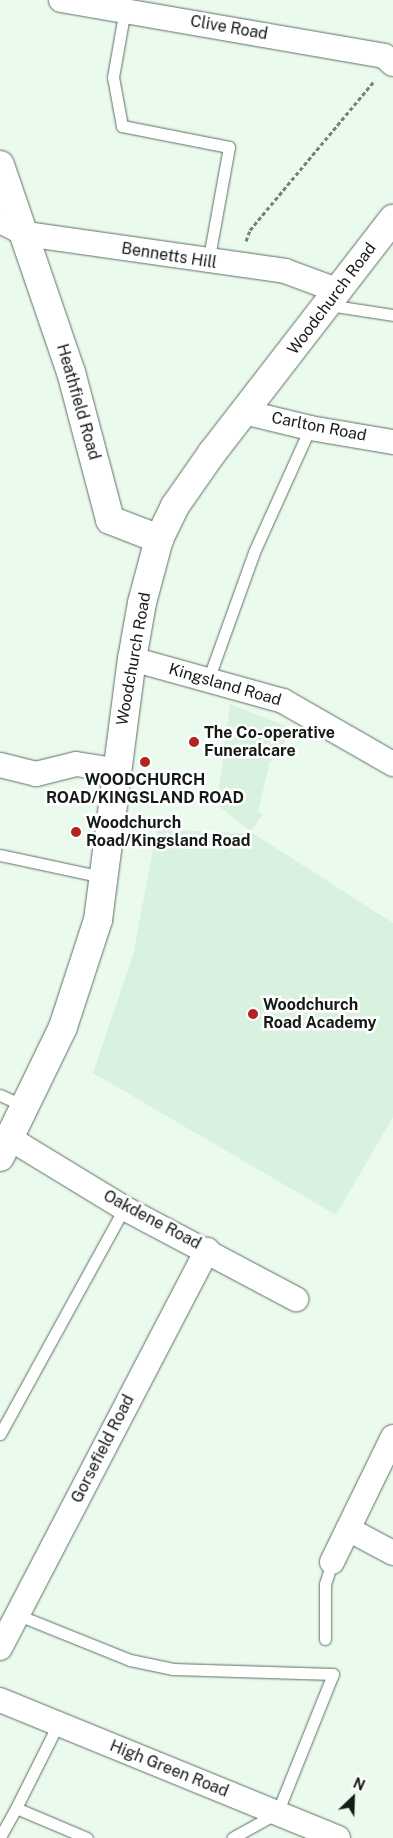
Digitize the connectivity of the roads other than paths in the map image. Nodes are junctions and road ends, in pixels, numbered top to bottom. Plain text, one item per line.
1 (61, 0) edge
2 (125, 9) junction
3 (392, 63) edge
4 (0, 165) edge
5 (393, 219) edge
6 (0, 221) edge
7 (26, 234) junction
8 (208, 262) junction
9 (333, 298) junction
10 (393, 315) edge
11 (244, 412) junction
12 (310, 428) junction
13 (393, 442) edge
14 (159, 540) junction
15 (132, 659) junction
16 (208, 680) junction
17 (393, 764) edge
18 (0, 765) edge
19 (115, 770) junction
20 (0, 855) edge
21 (103, 877) junction
22 (0, 1095) edge
23 (25, 1106) junction
24 (5, 1148) edge
25 (124, 1208) junction
26 (207, 1250) junction
27 (296, 1299) dead end
28 (0, 1434) edge
29 (393, 1437) edge
30 (348, 1529) junction
31 (393, 1554) edge
32 (332, 1562) joint
33 (18, 1615) junction
34 (325, 1639) dead end
35 (0, 1648) edge
36 (0, 1700) edge
37 (58, 1724) junction
38 (16, 1808) junction
39 (277, 1813) junction
40 (0, 1837) edge
41 (87, 1838) edge
42 (232, 1838) edge
43 (338, 1838) edge

1 - 2 street, Clive Road
2 - 3 street, Clive Road
2 - 8 lane
4 - 7 street
5 - 9 street, Woodchurch Road
6 - 7 street, Bennetts Hill
7 - 8 street, Bennetts Hill
7 - 14 street, Heathfield Road
8 - 9 street, Bennetts Hill
9 - 10 lane
9 - 11 street, Woodchurch Road
11 - 12 street, Carlton Road
11 - 14 street, Woodchurch Road
12 - 13 street, Carlton Road
12 - 16 lane
14 - 15 street, Woodchurch Road
15 - 16 street, Kingsland Road
15 - 19 street, Woodchurch Road
16 - 17 street, Kingsland Road
18 - 19 street
19 - 21 street, Woodchurch Road
20 - 21 lane
21 - 23 street, Woodchurch Road
22 - 23 lane
23 - 24 street, Woodchurch Road
24 - 25 street, Oakdene Road
25 - 26 street, Oakdene Road
25 - 28 lane
26 - 27 street, Oakdene Road
26 - 33 street, Gorsefield Road
29 - 30 street
30 - 31 street
30 - 32 street
32 - 34 lane
33 - 35 street, Gorsefield Road
33 - 39 lane
36 - 37 street, High Green Road
37 - 38 lane
37 - 39 street, High Green Road
38 - 40 lane
38 - 41 lane
39 - 42 lane
39 - 43 street, High Green Road

